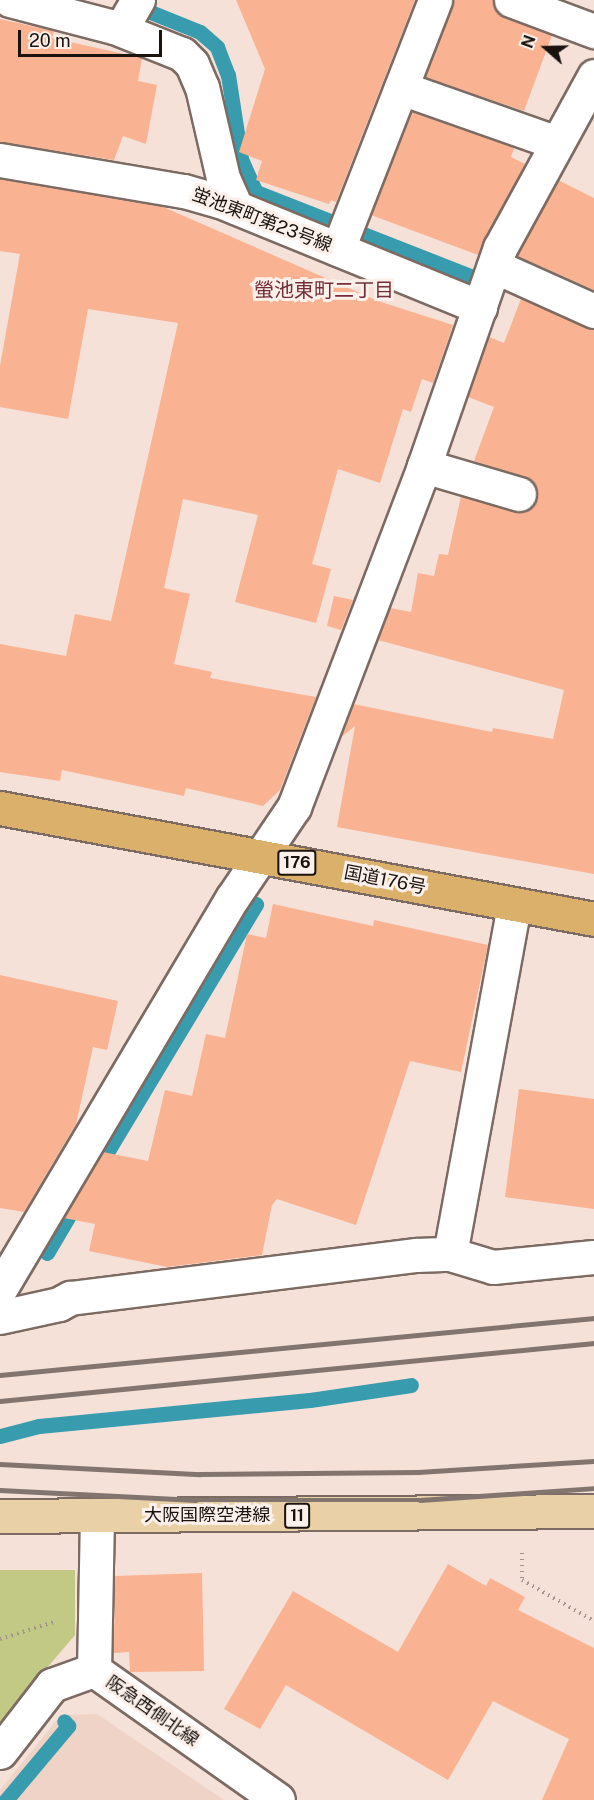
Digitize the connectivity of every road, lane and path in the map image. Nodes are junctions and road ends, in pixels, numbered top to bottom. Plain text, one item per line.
1 (10, 0) edge
2 (435, 0) edge
3 (511, 0) edge
4 (129, 15) edge
5 (594, 31) edge
6 (594, 76) edge
7 (401, 88) junction
8 (557, 143) junction
9 (0, 160) edge
10 (236, 207) junction
11 (344, 235) junction
12 (494, 266) junction
13 (480, 307) junction
14 (594, 311) edge
15 (424, 466) junction
16 (519, 494) dead end
17 (0, 808) edge
18 (260, 857) junction
19 (513, 905) junction
20 (594, 919) edge
21 (450, 1254) junction
22 (594, 1257) edge
23 (0, 1288) edge
24 (0, 1317) edge
25 (594, 1511) edge
26 (522, 1512) junction
27 (96, 1515) junction
28 (0, 1516) edge
29 (61, 1620) dead end
30 (594, 1621) edge
31 (0, 1639) edge
32 (94, 1671) junction
33 (0, 1752) edge
34 (278, 1800) edge

1 - 4 street
2 - 7 street
3 - 5 street
4 - 10 street
6 - 8 street
7 - 8 street
7 - 11 street
8 - 12 street
9 - 10 street, 蛍池東町第23号線
10 - 11 street, 蛍池東町第23号線
11 - 13 street, 蛍池東町第23号線
12 - 13 street
12 - 14 street
13 - 15 street
15 - 16 street
15 - 18 street
17 - 18 highway, 国道176号 / 176
18 - 19 highway, 国道176号 / 176
18 - 23 street
19 - 20 highway, 国道176号 / 176
19 - 21 street
21 - 22 street
21 - 24 street
25 - 26 main road, 大阪国際空港線 / 11
26 - 27 main road, 大阪国際空港線 / 11
26 - 30 path
27 - 28 main road, 大阪国際空港線 / 11
27 - 32 street, 阪急西側北線
29 - 31 path
32 - 33 street
32 - 34 street, 阪急西側北線

